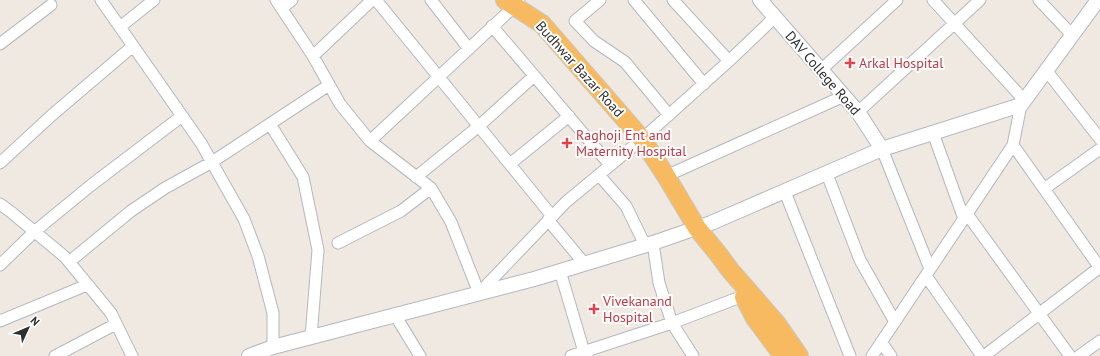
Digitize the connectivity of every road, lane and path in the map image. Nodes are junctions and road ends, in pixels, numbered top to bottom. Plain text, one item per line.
1 (101, 0) edge
2 (154, 0) edge
3 (292, 0) edge
4 (372, 0) edge
5 (376, 0) edge
6 (431, 0) edge
7 (600, 0) edge
8 (634, 0) edge
9 (673, 0) edge
10 (760, 0) edge
11 (897, 0) edge
12 (933, 0) edge
13 (980, 0) edge
14 (1039, 0) edge
15 (1098, 0) edge
16 (514, 2) edge
17 (279, 4) edge
18 (50, 5) dead end
19 (775, 17) junction
20 (954, 23) junction
21 (120, 26) junction
22 (492, 26) junction
23 (1072, 35) junction
24 (0, 44) edge
25 (133, 46) junction
26 (469, 49) junction
27 (313, 56) junction
28 (729, 61) junction
29 (821, 70) junction
30 (1046, 70) junction
31 (534, 76) junction
32 (439, 77) junction
33 (704, 84) junction
34 (329, 85) junction
35 (844, 96) junction
36 (1022, 102) junction
37 (858, 112) junction
38 (669, 115) junction
39 (182, 116) junction
40 (569, 116) junction
41 (270, 124) junction
42 (479, 126) junction
43 (933, 133) junction
44 (642, 139) junction
45 (1100, 139) edge
46 (370, 141) junction
47 (1013, 145) junction
48 (882, 149) junction
49 (1100, 149) edge
50 (0, 162) edge
51 (212, 162) junction
52 (510, 164) junction
53 (610, 165) junction
54 (827, 174) junction
55 (599, 175) junction
56 (666, 176) junction
57 (416, 177) junction
58 (431, 188) junction
59 (1044, 189) junction
60 (785, 192) junction
61 (0, 204) edge
62 (966, 217) junction
63 (550, 218) junction
64 (697, 228) junction
65 (34, 232) junction
66 (338, 243) dead end
67 (649, 244) junction
68 (69, 262) junction
69 (584, 263) junction
70 (0, 266) edge
71 (1100, 268) edge
72 (730, 270) junction
73 (560, 271) junction
74 (928, 273) junction
75 (88, 285) junction
76 (479, 293) junction
77 (743, 296) junction
78 (1039, 314) junction
79 (395, 316) junction
80 (0, 321) edge
81 (672, 322) junction
82 (895, 322) junction
83 (116, 324) junction
84 (312, 337) junction
85 (1100, 341) edge
86 (881, 342) junction
87 (273, 347) junction
88 (585, 354) edge
89 (781, 355) edge
90 (55, 356) edge
91 (132, 356) edge
92 (249, 356) edge
93 (420, 356) edge
94 (571, 356) edge
95 (693, 356) edge
96 (799, 356) edge
97 (850, 356) edge
98 (872, 356) edge
99 (891, 356) edge
100 (983, 356) edge
101 (1070, 356) edge
102 (1079, 356) edge

1 - 21 street
2 - 21 street
3 - 17 street
4 - 27 street
5 - 32 street
6 - 26 street
7 - 38 street
8 - 33 street
9 - 28 street
10 - 19 street, DAV College Road
11 - 29 street
12 - 20 street
13 - 20 street
14 - 23 street
15 - 23 street
16 - 22 street
16 - 44 highway, Budhwar Bazar Road
17 - 27 street
18 - 24 street
19 - 28 street
19 - 29 street, DAV College Road
20 - 36 street
20 - 37 street
21 - 25 street
22 - 26 street
22 - 31 street
23 - 30 street
25 - 39 street
25 - 50 street
26 - 32 street
27 - 34 street
28 - 33 street
29 - 35 street, DAV College Road
30 - 36 street
30 - 45 street
31 - 40 street
31 - 42 street
32 - 42 street
32 - 46 street
33 - 38 street
34 - 41 street
34 - 46 street
35 - 37 street, DAV College Road
35 - 56 street
36 - 43 street
36 - 47 street
37 - 48 street, DAV College Road
38 - 44 street
39 - 51 street
39 - 65 street
40 - 52 street
40 - 53 street
41 - 51 street
41 - 84 street
42 - 52 street
42 - 57 street
43 - 48 street
43 - 62 street
44 - 53 street
44 - 56 highway, Budhwar Bazar Road
46 - 57 street
47 - 59 street
47 - 62 street
48 - 54 street
48 - 74 street
49 - 59 street
51 - 68 street
51 - 87 street
52 - 63 street
53 - 55 street
54 - 60 street
54 - 82 street
55 - 63 street
55 - 67 street
56 - 64 highway, Budhwar Bazar Road
57 - 58 street
58 - 66 street
58 - 76 street
59 - 71 street
60 - 64 street
60 - 97 street
61 - 65 street
62 - 74 street
62 - 78 street
63 - 69 street
63 - 76 street
64 - 67 street
64 - 72 highway, Budhwar Bazar Road
65 - 68 street
65 - 70 street
67 - 69 street
67 - 81 street
68 - 75 street
69 - 73 street
71 - 78 street
72 - 77 highway
72 - 96 highway
73 - 76 street
73 - 88 street
74 - 82 street
74 - 100 street
75 - 80 street
75 - 83 street
76 - 79 street
77 - 81 street
77 - 89 highway
78 - 100 street
78 - 101 street
79 - 84 street
79 - 93 street
81 - 88 street
81 - 95 street
82 - 86 street
83 - 90 street
83 - 91 street
84 - 87 street
85 - 102 street
86 - 98 street
86 - 99 street
87 - 92 street
88 - 94 street

